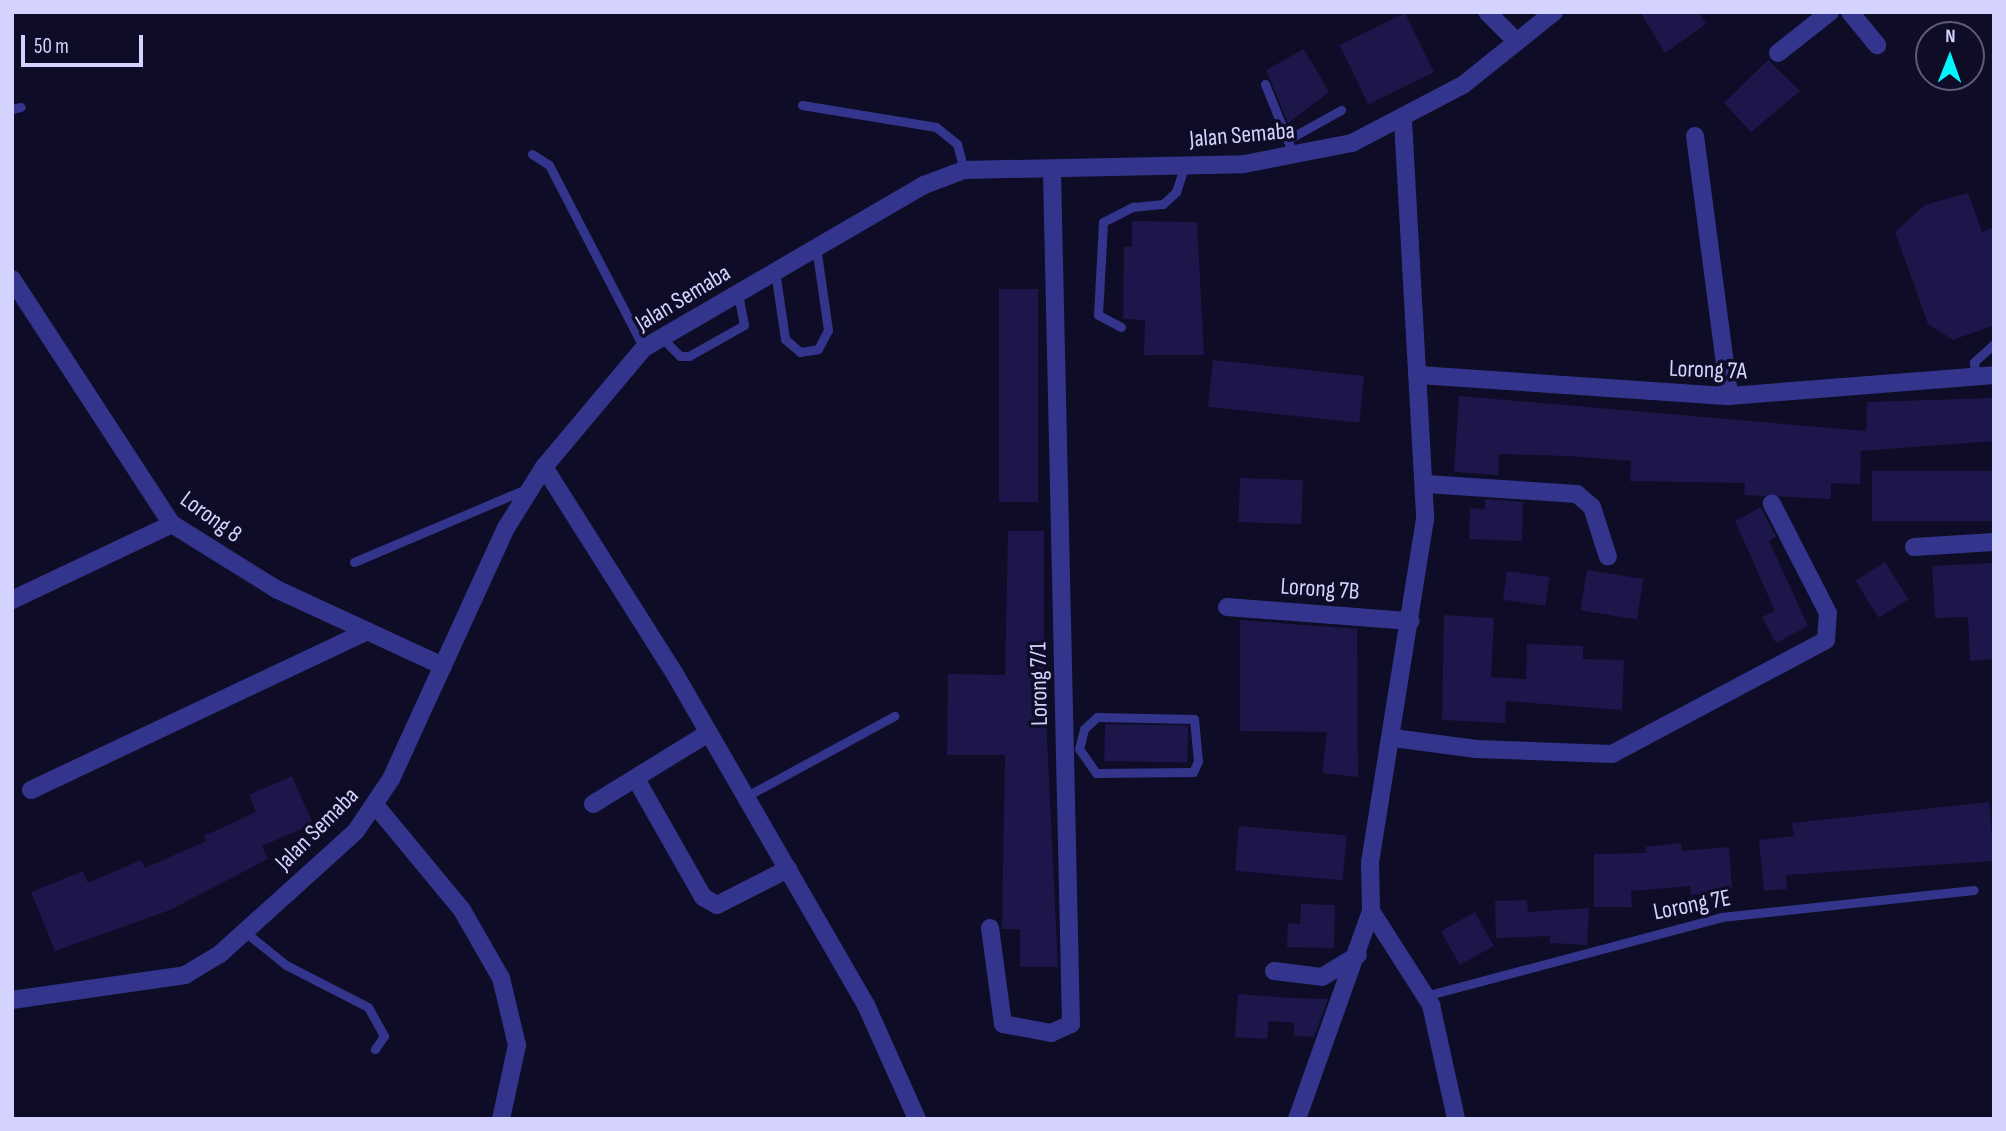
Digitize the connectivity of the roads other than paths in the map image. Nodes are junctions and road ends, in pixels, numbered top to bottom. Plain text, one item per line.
1 (1487, 12) edge
2 (1554, 12) edge
3 (1830, 12) edge
4 (1850, 12) edge
5 (1517, 42) junction
6 (1877, 45) dead end
7 (1779, 53) dead end
8 (1265, 84) dead end
9 (802, 105) dead end
10 (1341, 110) dead end
11 (1403, 121) junction
12 (1696, 136) dead end
13 (1287, 140) junction
14 (532, 154) dead end
15 (1295, 157) junction
16 (1185, 165) junction
17 (964, 170) junction
18 (1052, 170) junction
19 (816, 247) junction
20 (775, 271) junction
21 (12, 279) edge
22 (738, 293) junction
23 (1121, 327) dead end
24 (661, 337) junction
25 (1994, 344) edge
26 (644, 348) junction
27 (1419, 375) junction
28 (1985, 376) edge
29 (1729, 396) junction
30 (544, 467) junction
31 (1426, 484) junction
32 (532, 486) junction
33 (1772, 504) dead end
34 (172, 524) junction
35 (1994, 542) edge
36 (1914, 547) dead end
37 (1608, 557) dead end
38 (355, 562) dead end
39 (12, 600) edge
40 (1227, 607) dead end
41 (1410, 621) junction
42 (367, 631) junction
43 (443, 666) junction
44 (894, 716) dead end
45 (707, 734) junction
46 (1393, 738) junction
47 (1072, 748) junction
48 (636, 779) junction
49 (31, 790) dead end
50 (743, 798) junction
51 (593, 804) dead end
52 (376, 806) junction
53 (788, 869) junction
54 (1973, 890) dead end
55 (1371, 911) junction
56 (990, 928) dead end
57 (245, 932) junction
58 (1358, 955) junction
59 (1274, 971) dead end
60 (1425, 996) junction
61 (12, 1000) edge
62 (376, 1049) dead end
63 (501, 1119) edge
64 (917, 1119) edge
65 (1297, 1119) edge
66 (1456, 1119) edge

1 - 5 street
2 - 5 street, Jalan Semaba
3 - 7 street
4 - 6 street
5 - 11 street, Jalan Semaba
8 - 13 lane
9 - 17 lane
10 - 13 lane
11 - 15 street, Jalan Semaba
11 - 27 street
12 - 29 street
13 - 15 lane
14 - 26 lane
15 - 16 street, Jalan Semaba
16 - 18 street, Jalan Semaba
16 - 23 lane
17 - 18 street, Jalan Semaba
17 - 19 street, Jalan Semaba
18 - 47 street, Lorong 7/1
19 - 20 street, Jalan Semaba
19 - 20 lane
20 - 22 street, Jalan Semaba
21 - 34 street, Lorong 8
22 - 24 street, Jalan Semaba
22 - 24 lane
24 - 26 street, Jalan Semaba
25 - 28 lane
26 - 30 street, Jalan Semaba
27 - 29 street, Lorong 7A
27 - 31 street
28 - 29 street, Lorong 7A
30 - 32 street, Jalan Semaba
30 - 45 street
31 - 37 street
31 - 41 street
32 - 38 lane
32 - 43 street, Jalan Semaba
33 - 46 street
34 - 39 street
34 - 42 street, Lorong 8
35 - 36 street
40 - 41 street, Lorong 7B
41 - 46 street
42 - 43 street, Lorong 8
42 - 49 street
43 - 52 street, Jalan Semaba
44 - 50 lane
45 - 48 street
45 - 50 street
46 - 55 street
47 - 47 lane
47 - 56 street, Lorong 7/1
48 - 51 street
48 - 53 street
50 - 53 street
52 - 57 street, Jalan Semaba
52 - 63 street
53 - 64 street
54 - 60 lane, Lorong 7E
55 - 58 street
55 - 60 street
57 - 61 street, Jalan Semaba
57 - 62 lane
58 - 59 street
58 - 65 street
60 - 66 street

